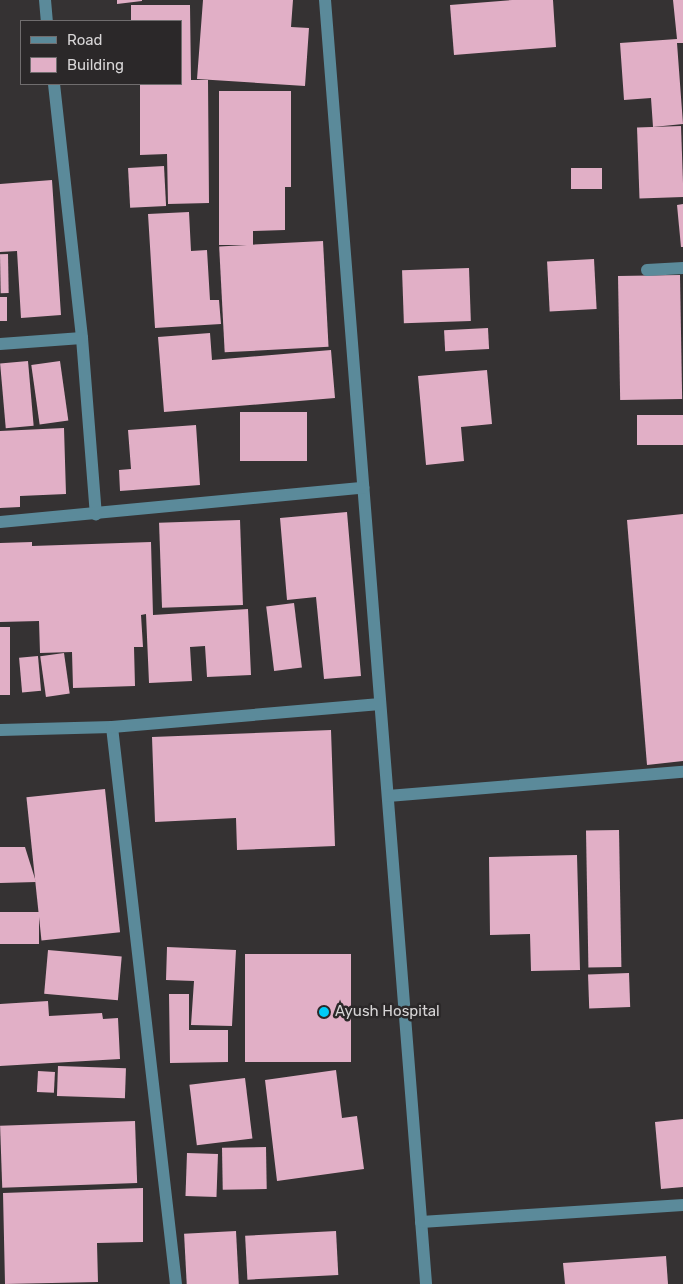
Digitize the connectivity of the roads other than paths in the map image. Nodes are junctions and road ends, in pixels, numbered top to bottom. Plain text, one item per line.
1 (45, 0) edge
2 (325, 0) edge
3 (47, 20) edge
4 (54, 85) edge
5 (683, 268) edge
6 (647, 270) dead end
7 (82, 338) junction
8 (0, 344) edge
9 (363, 488) junction
10 (96, 514) junction
11 (0, 522) edge
12 (380, 704) junction
13 (112, 727) junction
14 (0, 730) edge
15 (683, 772) edge
16 (388, 796) junction
17 (683, 1205) edge
18 (421, 1222) junction
19 (176, 1284) edge
20 (426, 1284) edge

1 - 3 street
2 - 9 street
4 - 7 street
5 - 6 street
7 - 8 street
7 - 10 street
9 - 10 street
9 - 12 street
10 - 11 street
12 - 13 street
12 - 16 street
13 - 14 street
13 - 19 street
15 - 16 street
16 - 18 street
17 - 18 street
18 - 20 street

